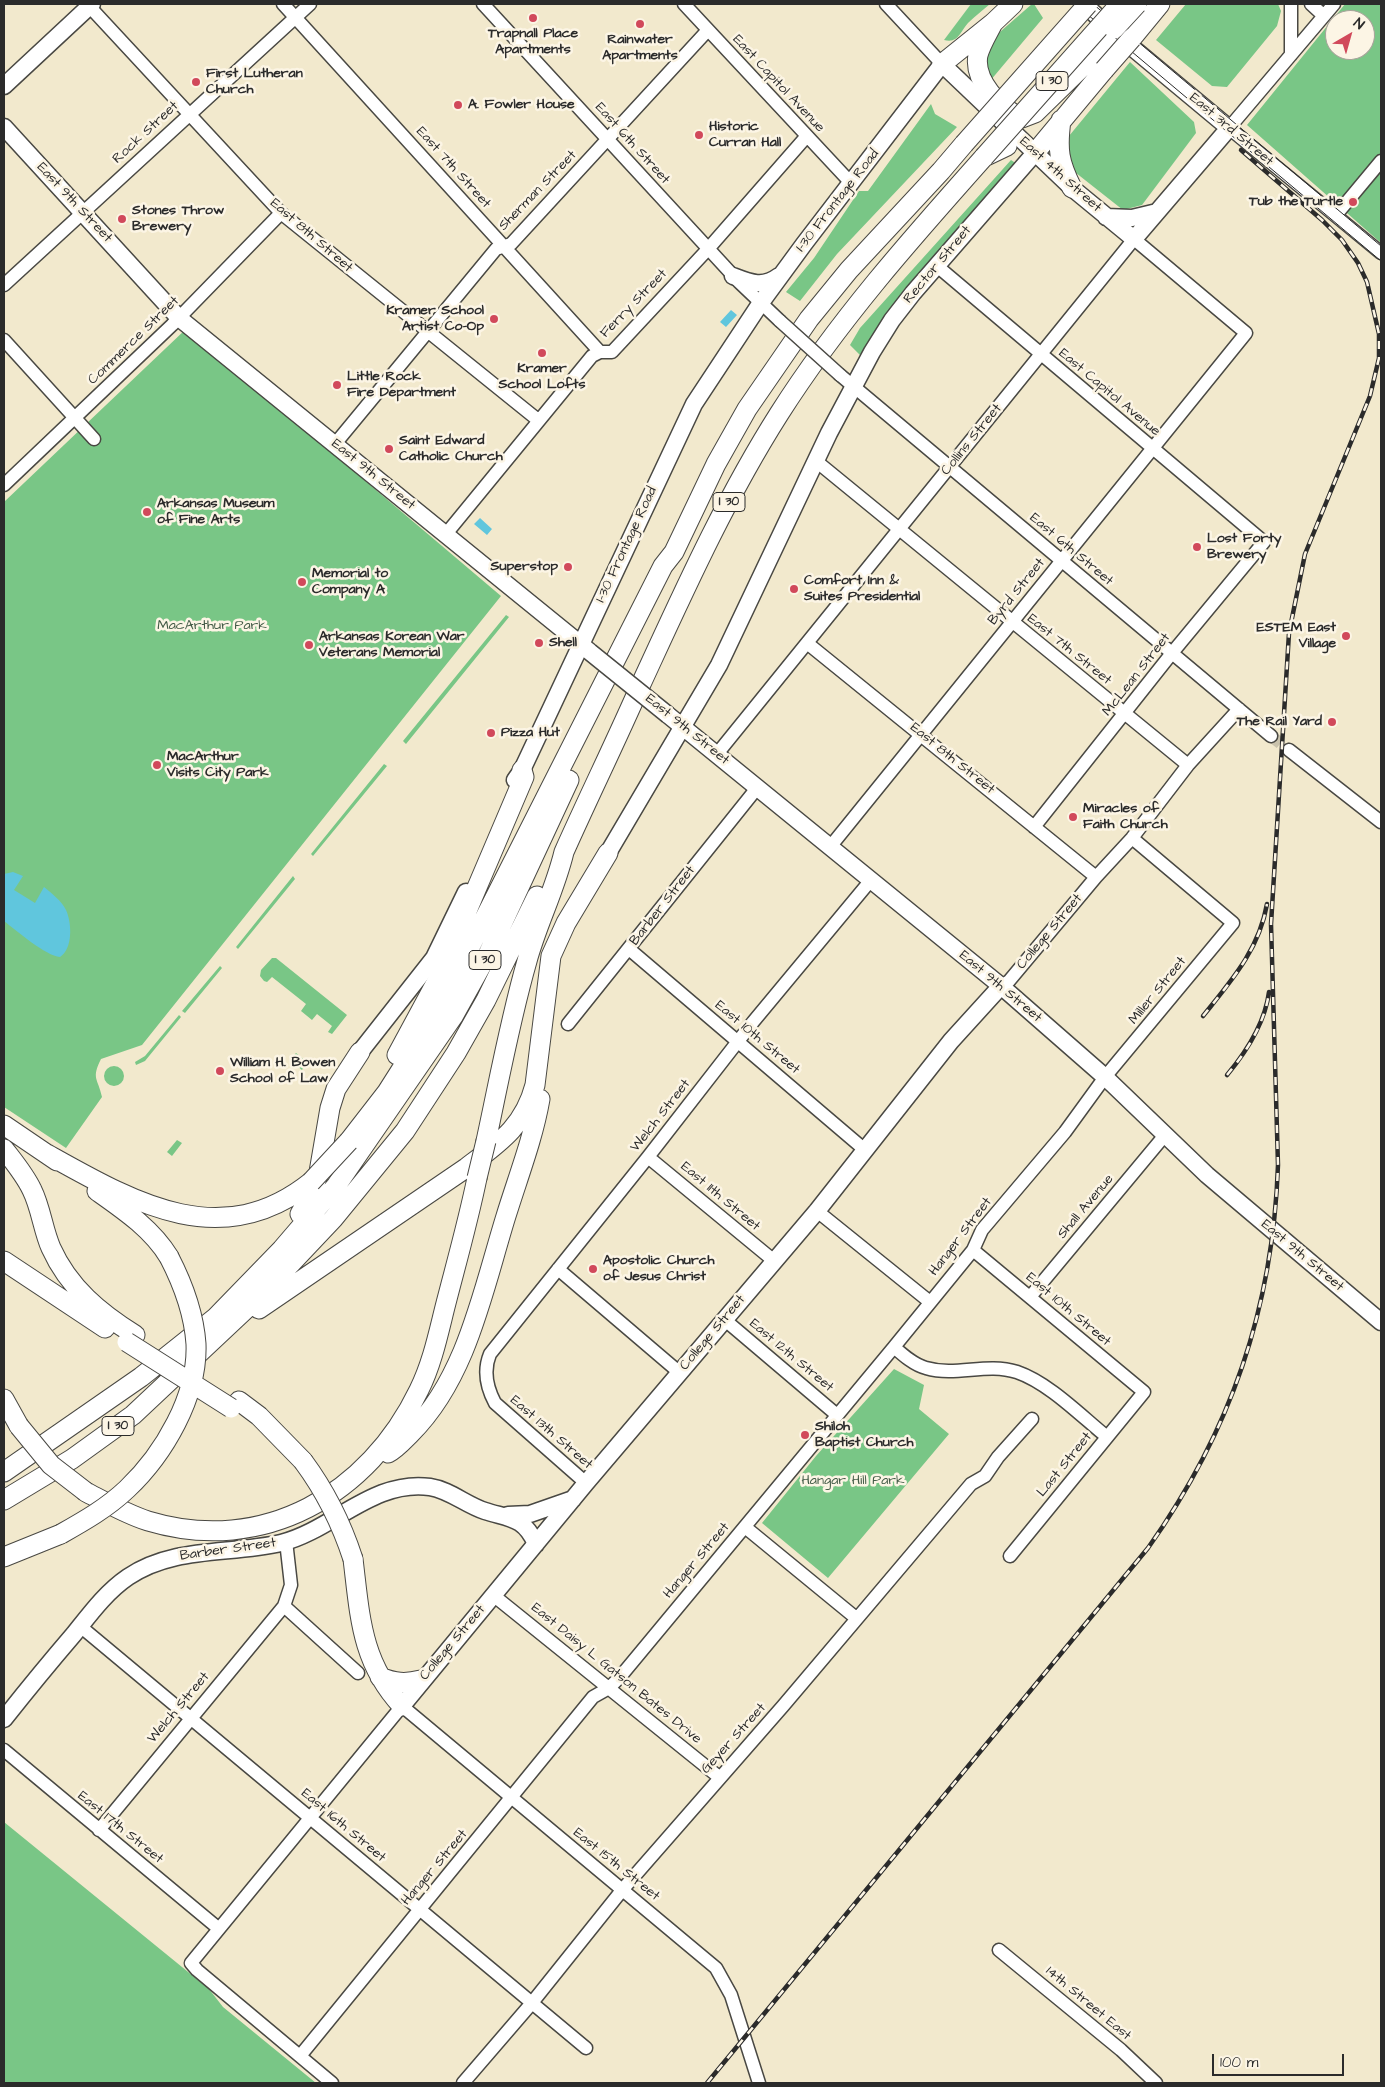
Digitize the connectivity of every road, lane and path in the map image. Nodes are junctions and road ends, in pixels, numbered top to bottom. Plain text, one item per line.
1 (283, 4) edge
2 (310, 4) edge
3 (483, 4) edge
4 (684, 4) edge
5 (886, 4) edge
6 (1013, 4) edge
7 (1084, 4) edge
8 (1088, 4) edge
9 (1120, 4) edge
10 (1137, 4) edge
11 (1160, 4) edge
12 (1291, 4) edge
13 (1311, 4) edge
14 (1334, 4) edge
15 (90, 5) edge
16 (1324, 16) junction
17 (295, 17) junction
18 (993, 23) junction
19 (708, 30) junction
20 (1116, 34) junction
21 (1291, 55) junction
22 (942, 64) junction
23 (4, 86) edge
24 (189, 114) junction
25 (1061, 119) junction
26 (4, 127) edge
27 (1229, 128) junction
28 (806, 137) junction
29 (608, 139) junction
30 (1034, 154) junction
31 (984, 157) junction
32 (1381, 161) edge
33 (851, 184) junction
34 (1072, 188) junction
35 (82, 212) junction
36 (1157, 212) junction
37 (281, 213) junction
38 (1336, 215) junction
39 (1106, 217) junction
40 (1134, 239) junction
41 (504, 246) junction
42 (708, 249) junction
43 (1381, 253) edge
44 (937, 266) junction
45 (785, 271) junction
46 (733, 276) junction
47 (4, 285) edge
48 (760, 304) junction
49 (179, 318) junction
50 (427, 332) junction
51 (1246, 333) joint
52 (4, 340) edge
53 (600, 352) junction
54 (1040, 355) junction
55 (853, 386) junction
56 (76, 418) junction
57 (538, 420) junction
58 (94, 440) dead end
59 (335, 444) junction
60 (1152, 449) junction
61 (816, 462) junction
62 (949, 468) junction
63 (4, 485) edge
64 (898, 530) junction
65 (446, 534) junction
66 (1264, 542) joint
67 (674, 552) junction
68 (1061, 561) junction
69 (1012, 622) junction
70 (807, 642) junction
71 (585, 648) junction
72 (1172, 653) junction
73 (1239, 709) junction
74 (1125, 715) junction
75 (684, 727) junction
76 (921, 734) junction
77 (1272, 736) tunnel mouth
78 (1289, 750) tunnel mouth
79 (717, 754) junction
80 (1188, 765) junction
81 (522, 770) junction
82 (757, 788) junction
83 (1381, 822) edge
84 (1034, 827) junction
85 (1132, 838) junction
86 (830, 847) junction
87 (564, 852) junction
88 (608, 852) joint
89 (1096, 877) junction
90 (872, 880) junction
91 (629, 950) junction
92 (1001, 986) junction
93 (543, 1011) junction
94 (568, 1024) dead end
95 (738, 1042) junction
96 (360, 1052) joint
97 (1106, 1076) junction
98 (4, 1125) edge
99 (1165, 1135) junction
100 (349, 1141) junction
101 (4, 1149) edge
102 (865, 1150) junction
103 (47, 1154) junction
104 (648, 1157) junction
105 (817, 1211) junction
106 (973, 1250) junction
107 (773, 1260) junction
108 (4, 1261) edge
109 (558, 1269) junction
110 (1030, 1297) junction
111 (930, 1302) junction
112 (215, 1318) junction
113 (725, 1320) junction
114 (1381, 1322) edge
115 (219, 1336) junction
116 (131, 1338) junction
117 (894, 1347) junction
118 (680, 1372) junction
119 (486, 1377) joint
120 (1144, 1392) joint
121 (4, 1399) edge
122 (837, 1415) junction
123 (1032, 1419) dead end
124 (1107, 1437) junction
125 (375, 1457) junction
126 (4, 1472) edge
127 (586, 1483) junction
128 (573, 1499) junction
129 (4, 1500) edge
130 (530, 1514) junction
131 (502, 1515) junction
132 (746, 1527) junction
133 (547, 1530) junction
134 (286, 1542) junction
135 (536, 1544) junction
136 (1010, 1556) dead end
137 (4, 1557) edge
138 (493, 1595) junction
139 (284, 1606) junction
140 (856, 1618) junction
141 (80, 1626) junction
142 (358, 1672) dead end
143 (380, 1677) junction
144 (422, 1680) junction
145 (609, 1688) junction
146 (402, 1706) junction
147 (191, 1718) junction
148 (4, 1719) edge
149 (4, 1750) edge
150 (719, 1777) junction
151 (513, 1798) junction
152 (309, 1817) junction
153 (99, 1830) junction
154 (623, 1889) junction
155 (420, 1910) junction
156 (218, 1928) junction
157 (999, 1950) dead end
158 (531, 2004) junction
159 (586, 2048) dead end
160 (300, 2056) junction
161 (332, 2083) edge
162 (463, 2083) edge
163 (760, 2083) edge
164 (1155, 2083) edge

1 - 17 street, East 7th Street
2 - 17 street, Rock Street
3 - 29 street, East 6th Street
4 - 19 street, East Capitol Avenue
5 - 22 street, East 4th Street
6 - 18 highway
7 - 20 main road, East 3rd Street
8 - 67 highway, I 30, bridge
9 - 31 highway, I 30, bridge
10 - 31 highway, bridge
11 - 25 highway, bridge
12 - 21 street
13 - 16 street
14 - 16 street
15 - 23 main road
15 - 24 street, East 8th Street
16 - 21 street
17 - 24 street, Rock Street
17 - 41 street, East 7th Street
18 - 20 highway
18 - 22 highway
19 - 28 street, East Capitol Avenue
19 - 29 street, Sherman Street
20 - 27 main road, East 3rd Street
21 - 27 street
22 - 30 main road, East 4th Street
22 - 33 main road, I-30 Frontage Road
24 - 35 street, Rock Street
24 - 37 street, East 8th Street
25 - 30 highway
25 - 34 highway
26 - 35 main road, East 9th Street
27 - 36 main road, Collins Street
27 - 38 street, East 3rd Street
28 - 33 street, East Capitol Avenue
28 - 42 street, Ferry Street
29 - 41 street, Sherman Street
29 - 42 street, East 6th Street
30 - 34 main road, East 4th Street
30 - 44 main road, Rector Street
31 - 87 highway, I 30
32 - 38 street
33 - 45 main road, I-30 Frontage Road
34 - 39 main road, East 4th Street
35 - 47 street, Rock Street
35 - 49 main road, East 9th Street
36 - 39 main road
36 - 40 main road, Collins Street
37 - 49 street, Commerce Street
37 - 50 street, East 8th Street
38 - 43 street, East 3rd Street
39 - 40 main road, East 4th Street
40 - 51 street, East 4th Street
40 - 54 street, Collins Street
41 - 50 street, Sherman Street
41 - 53 street, East 7th Street
42 - 46 street, East 6th Street
42 - 53 street, Ferry Street
44 - 54 street, East Capitol Avenue
44 - 55 main road, Rector Street
45 - 46 main road
45 - 48 main road, I-30 Frontage Road
46 - 48 street, East 6th Street
48 - 55 street, East 6th Street, bridge
48 - 71 main road, I-30 Frontage Road
49 - 56 street, Commerce Street
49 - 59 main road, East 9th Street
50 - 57 street, East 8th Street
50 - 59 street, Sherman Street
51 - 60 street, Byrd Street
52 - 56 street
53 - 57 street, Ferry Street
54 - 60 street, East Capitol Avenue
54 - 62 street, Collins Street
55 - 61 main road
55 - 62 street, East 6th Street
56 - 58 street
56 - 63 street, Commerce Street
57 - 65 street, Ferry Street
59 - 65 main road, East 9th Street
60 - 66 street, East Capitol Avenue
60 - 68 street, Byrd Street
61 - 64 street, East 7th Street
61 - 75 main road
62 - 64 street, Collins Street
62 - 68 street, East 6th Street
64 - 69 street, East 7th Street
64 - 70 street, Collins Street
65 - 71 main road, East 9th Street
66 - 72 street, McLean Street
67 - 100 highway
67 - 112 highway, I 30
68 - 69 street, Byrd Street
68 - 72 street, East 6th Street
69 - 74 street, East 7th Street
69 - 76 street, Byrd Street
70 - 76 street, East 8th Street
70 - 79 street, Collins Street
71 - 75 main road, East 9th Street, bridge
71 - 81 main road, I-30 Frontage Road
72 - 73 street, East 6th Street
72 - 74 street, McLean Street
73 - 77 street, East 6th Street
73 - 80 street, College Street
74 - 80 street, East 7th Street
74 - 84 street, McLean Street
75 - 79 main road, East 9th Street
75 - 88 main road
76 - 84 street, East 8th Street
76 - 86 street, Byrd Street
78 - 83 street
79 - 82 main road, East 9th Street
80 - 85 street, College Street
81 - 96 main road, I-30 Frontage Road
81 - 100 highway
82 - 86 main road, East 9th Street
82 - 91 street, Barber Street
84 - 89 street, East 8th Street
85 - 89 street, College Street
85 - 97 street, Miller Street
86 - 90 main road, East 9th Street
87 - 115 highway, I 30
87 - 125 highway, bridge
88 - 93 highway
89 - 92 street, College Street
90 - 92 main road, East 9th Street
90 - 95 street, Welch Street
91 - 94 street, Barber Street
91 - 95 street, East 10th Street
92 - 97 main road, East 9th Street
92 - 102 main road, College Street
93 - 115 highway
93 - 125 highway
95 - 102 street, East 10th Street
95 - 104 street, Welch Street
96 - 112 highway
97 - 99 main road, East 9th Street
97 - 106 street, Hanger Street
98 - 103 highway
99 - 110 street, Shall Avenue
99 - 114 main road, East 9th Street
100 - 103 highway, bridge
101 - 116 highway
102 - 105 main road, College Street
103 - 137 highway, bridge
104 - 107 street, East 11th Street
104 - 109 street, Welch Street
105 - 107 main road, College Street
105 - 111 street
106 - 110 street, East 10th Street
106 - 111 street, Hanger Street
107 - 113 main road, College Street
108 - 116 highway
109 - 118 street
109 - 119 street, Welch Street
110 - 120 street, East 10th Street
111 - 117 street, Hanger Street
112 - 126 highway, I 30
113 - 118 main road, College Street
113 - 122 street, East 12th Street
115 - 129 highway, I 30
116 - 143 highway, bridge
117 - 122 street, Hanger Street
117 - 124 street
118 - 127 main road, College Street
119 - 127 street, East 13th Street
120 - 124 street, Last Street
121 - 125 highway, bridge
122 - 132 street, Hanger Street
123 - 140 street, Geyer Street
124 - 136 street, Last Street
127 - 128 main road, College Street
128 - 130 main road, Barber Street
128 - 133 main road, College Street
130 - 131 main road, Barber Street
130 - 133 main road
131 - 134 main road, Barber Street
131 - 135 main road, Barber Street
132 - 140 street
132 - 145 street, Hanger Street
133 - 135 main road, College Street
134 - 139 street
134 - 141 main road, Barber Street
135 - 138 main road, College Street
138 - 144 main road, College Street
138 - 145 street, East Daisy L Gatson Bates Drive
139 - 142 street
139 - 147 street, Welch Street
140 - 150 street, Geyer Street
141 - 147 street, East 16th Street
141 - 148 main road, Barber Street
143 - 144 highway
143 - 146 highway
144 - 146 main road, College Street
145 - 150 street, East Daisy L Gatson Bates Drive
145 - 151 street, Hanger Street
146 - 151 street, East 15th Street
146 - 152 street, College Street
147 - 152 street, East 16th Street
147 - 153 street, Welch Street
149 - 153 street, East 17th Street
150 - 154 street, Geyer Street
151 - 154 street, East 15th Street
151 - 155 street, Hanger Street
152 - 155 street, East 16th Street
152 - 156 street, College Street
153 - 156 street, East 17th Street
154 - 158 street, Geyer Street
154 - 163 street, East 15th Street
155 - 158 street, East 16th Street
155 - 160 street, Hanger Street
156 - 160 street, College Street
157 - 164 street, 14th Street East
158 - 159 street, East 16th Street
158 - 162 street, Geyer Street
160 - 161 street

